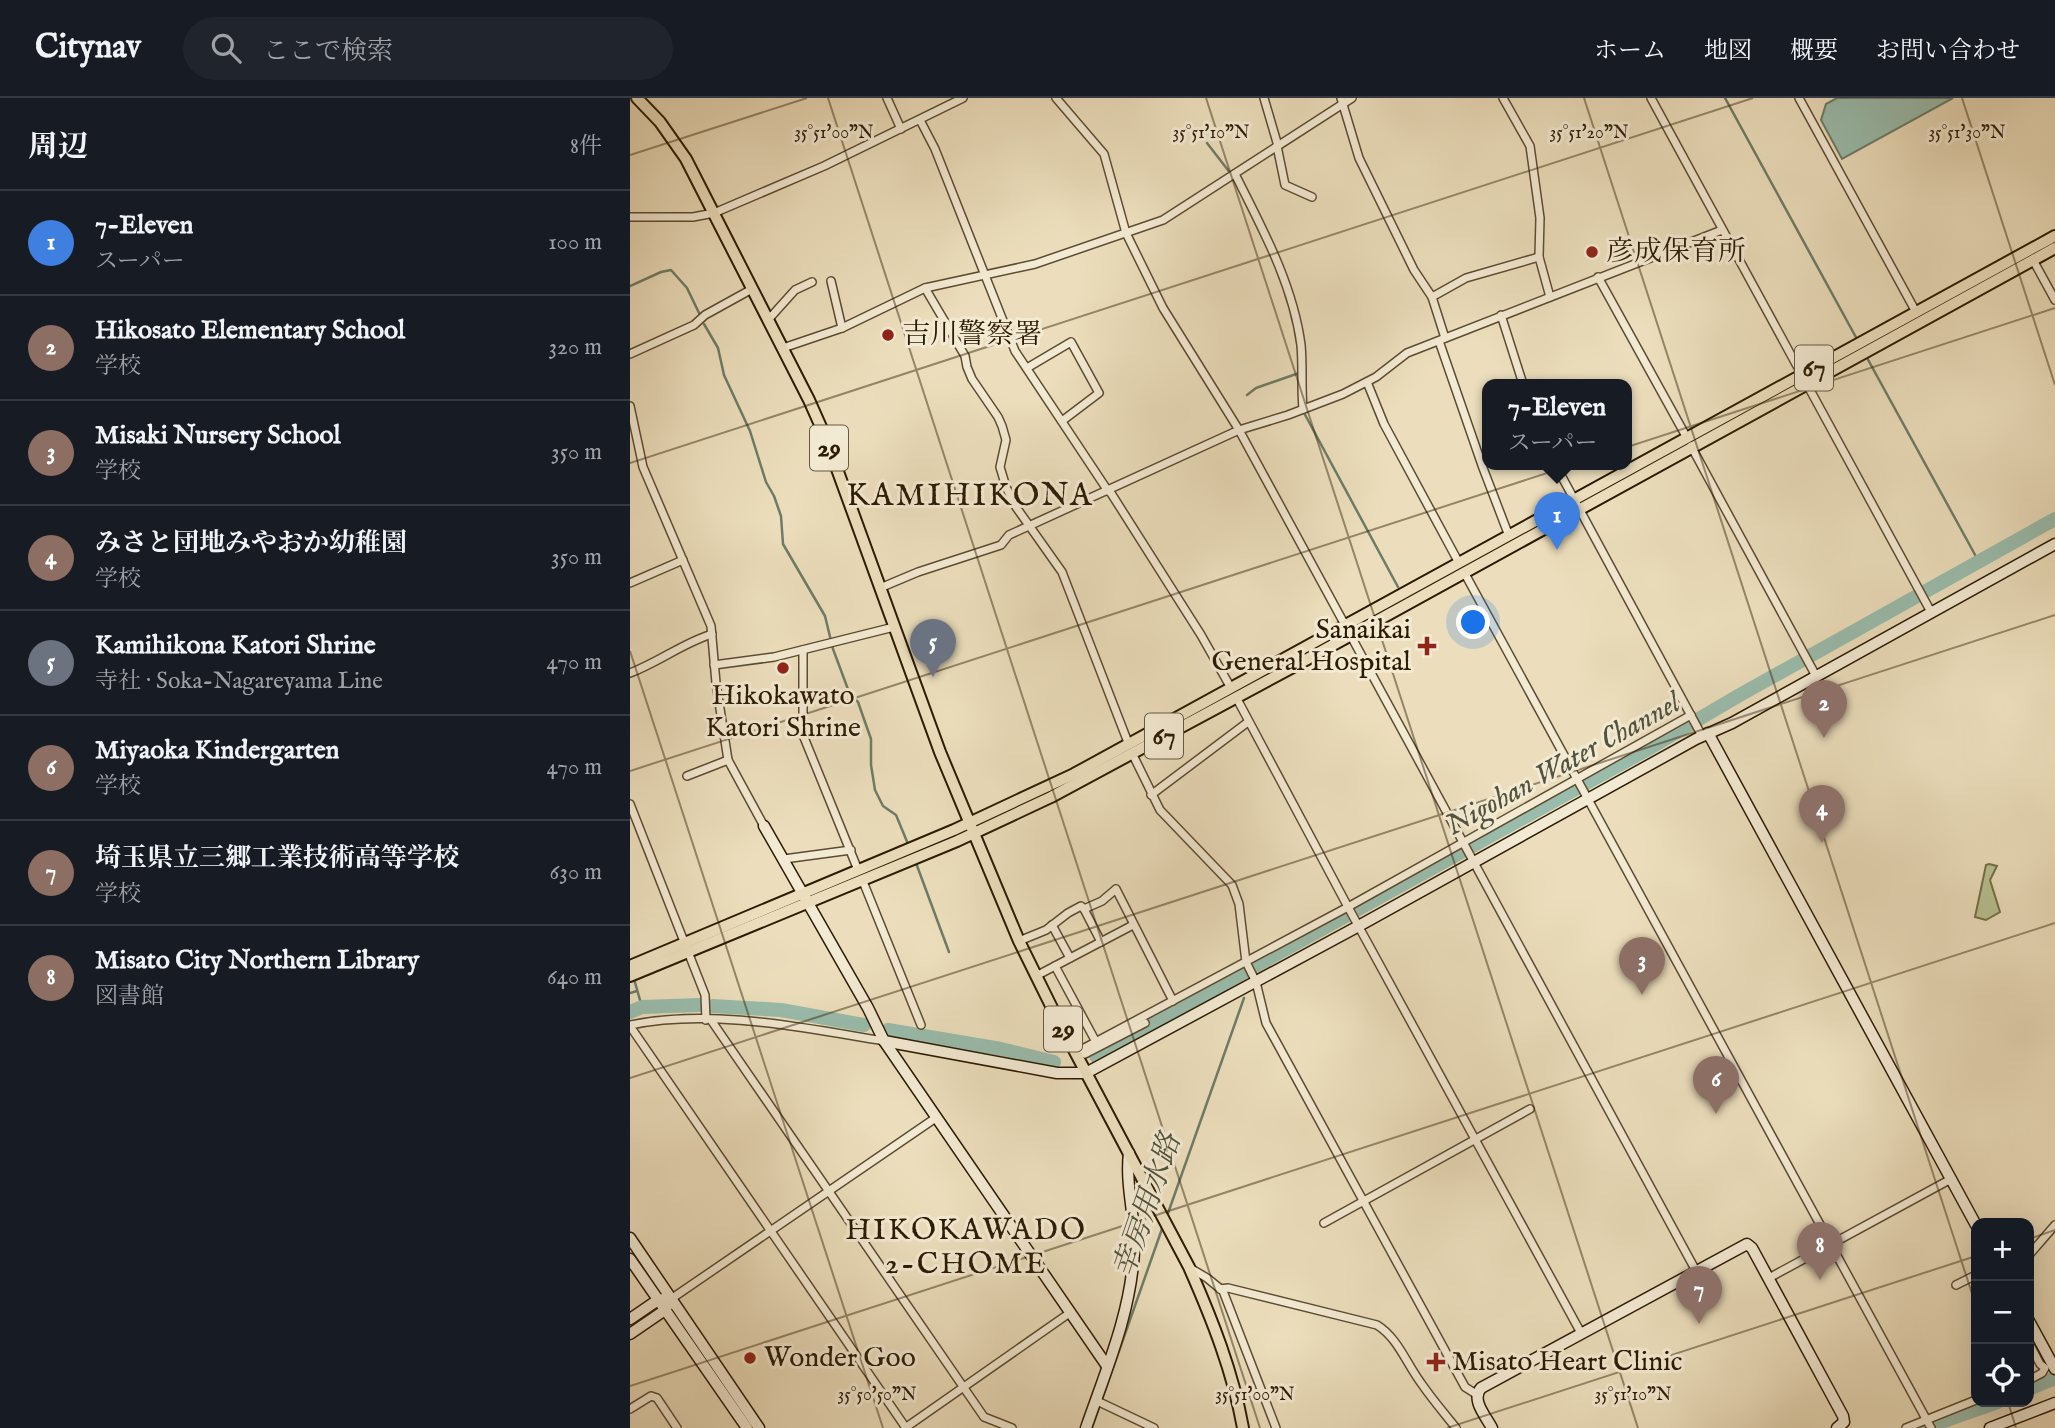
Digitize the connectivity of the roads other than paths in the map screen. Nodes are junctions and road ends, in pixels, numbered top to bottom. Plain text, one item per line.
1 (637, 98) edge
2 (887, 98) edge
3 (963, 98) edge
4 (1056, 98) edge
5 (1264, 98) edge
6 (1352, 98) edge
7 (1503, 98) edge
8 (1651, 98) edge
9 (1799, 98) edge
10 (1342, 101) edge
11 (920, 120) junction
12 (901, 129) junction
13 (1277, 146) junction
14 (1235, 174) junction
15 (1312, 197) dead end
16 (714, 213) junction
17 (630, 217) edge
18 (1722, 229) junction
19 (1126, 233) junction
20 (2055, 236) edge
21 (2055, 248) edge
22 (1539, 257) junction
23 (2033, 260) junction
24 (984, 275) junction
25 (1598, 277) junction
26 (831, 281) dead end
27 (812, 282) dead end
28 (925, 288) junction
29 (752, 289) junction
30 (1432, 297) junction
31 (1550, 297) junction
32 (2055, 300) edge
33 (1916, 312) junction
34 (1501, 315) junction
35 (768, 320) junction
36 (842, 328) junction
37 (1442, 340) junction
38 (783, 348) junction
39 (630, 354) edge
40 (1027, 368) junction
41 (1520, 379) edge
42 (1804, 379) junction
43 (1367, 382) junction
44 (630, 406) edge
45 (1303, 410) junction
46 (1062, 421) junction
47 (1239, 430) junction
48 (1689, 442) junction
49 (1482, 465) edge
50 (1484, 470) edge
51 (1558, 470) edge
52 (1108, 490) junction
53 (1576, 504) junction
54 (1029, 526) junction
55 (1509, 536) junction
56 (2055, 544) edge
57 (683, 559) junction
58 (1462, 567) junction
59 (630, 583) edge
60 (880, 588) junction
61 (1931, 612) junction
62 (894, 627) junction
63 (1348, 629) junction
64 (712, 634) junction
65 (803, 650) junction
66 (715, 665) junction
67 (630, 673) edge
68 (1816, 676) junction
69 (1233, 693) junction
70 (1248, 722) junction
71 (1698, 727) junction
72 (1130, 749) junction
73 (728, 760) junction
74 (687, 776) dead end
75 (1582, 788) junction
76 (1151, 795) junction
77 (630, 804) edge
78 (764, 826) joint
79 (972, 829) junction
80 (1464, 843) junction
81 (851, 850) junction
82 (1472, 857) junction
83 (784, 859) junction
84 (860, 874) junction
85 (806, 897) junction
86 (1084, 909) junction
87 (1350, 912) junction
88 (1052, 925) junction
89 (1133, 925) junction
90 (1359, 926) junction
91 (1020, 941) junction
92 (1101, 942) junction
93 (687, 947) junction
94 (1070, 958) junction
95 (1246, 962) junction
96 (630, 966) edge
97 (1055, 966) junction
98 (630, 976) edge
99 (1036, 976) junction
100 (1254, 977) junction
101 (1173, 1001) junction
102 (709, 1020) junction
103 (1145, 1023) dead end
104 (921, 1025) dead end
105 (630, 1026) edge
106 (884, 1041) junction
107 (1096, 1042) junction
108 (1080, 1053) junction
109 (1086, 1073) junction
110 (1530, 1110) dead end
111 (937, 1117) junction
112 (1476, 1140) junction
113 (1129, 1153) junction
114 (1951, 1179) junction
115 (828, 1191) junction
116 (1363, 1201) junction
117 (1972, 1218) edge
118 (1324, 1223) dead end
119 (2055, 1225) edge
120 (770, 1230) junction
121 (630, 1238) edge
122 (1831, 1244) junction
123 (2034, 1249) edge
124 (630, 1259) edge
125 (1189, 1267) junction
126 (1696, 1271) junction
127 (1769, 1278) junction
128 (1971, 1278) edge
129 (1956, 1286) dead end
130 (1220, 1289) junction
131 (671, 1298) junction
132 (658, 1300) junction
133 (665, 1310) junction
134 (1071, 1312) junction
135 (630, 1319) edge
136 (2034, 1330) edge
137 (1581, 1333) junction
138 (630, 1334) edge
139 (2034, 1353) edge
140 (1107, 1366) junction
141 (2055, 1369) edge
142 (2034, 1377) edge
143 (964, 1388) junction
144 (1476, 1394) junction
145 (1100, 1402) junction
146 (1971, 1402) edge
147 (2055, 1403) edge
148 (630, 1409) edge
149 (1927, 1420) junction
150 (677, 1428) edge
151 (747, 1428) edge
152 (759, 1428) edge
153 (905, 1428) edge
154 (1012, 1428) edge
155 (1086, 1428) edge
156 (1154, 1428) edge
157 (1243, 1428) edge
158 (1276, 1428) edge
159 (1456, 1428) edge
160 (1492, 1428) edge
161 (1837, 1428) edge
162 (1906, 1428) edge
163 (1931, 1428) edge
164 (1990, 1428) edge

1 - 16 main road, 29
2 - 12 street
3 - 11 street
4 - 19 street
5 - 13 street
6 - 10 street
7 - 22 street
8 - 18 street
9 - 33 street
10 - 13 street
10 - 30 street
11 - 12 street
11 - 24 street
12 - 16 street
13 - 14 street
13 - 15 street
14 - 19 street
14 - 45 street
16 - 17 street
16 - 29 main road, 29
18 - 25 street
18 - 42 street
19 - 24 street
19 - 47 street
20 - 33 main road, 67
21 - 23 main road, 67
22 - 30 street
22 - 31 street
23 - 32 street
23 - 42 main road, 67
24 - 28 street
24 - 40 street
25 - 31 street
25 - 48 street
26 - 36 street
27 - 35 street
28 - 36 street
28 - 54 street
29 - 35 main road, 29
29 - 39 street
30 - 37 street
31 - 34 street
33 - 42 main road, 67
34 - 37 street
34 - 41 street
35 - 38 main road, 29
36 - 38 street
37 - 43 street
37 - 49 street
38 - 60 main road, 29
40 - 46 street
40 - 46 street
42 - 48 main road, 67
42 - 61 street
43 - 45 street
43 - 58 street
44 - 57 street
45 - 47 street
46 - 52 street
47 - 52 street
47 - 63 street
48 - 53 main road, 67
48 - 68 street
50 - 55 street
51 - 53 street
52 - 54 street
52 - 69 street
53 - 55 main road, 67
53 - 58 main road, 67
53 - 71 street
54 - 60 street
54 - 72 street
55 - 58 main road, 67
56 - 61 street
57 - 59 street
57 - 64 street
58 - 63 main road, 67
58 - 75 street
60 - 62 main road, 29
61 - 68 street
62 - 65 street
62 - 79 main road, 29
63 - 69 main road, 67
63 - 80 street
64 - 66 street
64 - 67 street
65 - 66 street
65 - 81 street
66 - 73 street
68 - 71 street
69 - 70 street
69 - 72 main road, 67
70 - 76 street
70 - 87 street
71 - 75 street
71 - 75 street
71 - 114 street
72 - 76 street
72 - 79 main road, 67
73 - 74 street
73 - 78 street
75 - 80 street
75 - 82 street
75 - 122 street
76 - 95 street
77 - 93 street
78 - 83 street
79 - 84 main road, 67
79 - 91 main road, 29
80 - 82 street
80 - 87 street
81 - 83 street
81 - 84 street
82 - 90 street
82 - 126 street
83 - 85 street
84 - 85 main road, 67
84 - 104 street
85 - 93 main road, 67
85 - 106 street
86 - 88 street
86 - 89 street
86 - 92 street
87 - 90 street
87 - 95 street
88 - 91 street
88 - 94 street
89 - 92 street
89 - 101 street
90 - 100 street
90 - 112 street
91 - 99 main road, 29
92 - 94 street
93 - 96 main road, 67
93 - 98 main road, 67
93 - 102 street
94 - 97 street
95 - 100 street
95 - 101 street
97 - 99 street
97 - 107 street
99 - 108 main road, 29
100 - 109 street
100 - 116 street
101 - 107 street
102 - 105 street
102 - 106 street
102 - 115 street
103 - 108 street
105 - 120 street
106 - 109 street
106 - 111 street
107 - 108 street
108 - 109 main road, 29
109 - 113 main road, 29
110 - 112 street
111 - 115 street
111 - 134 street
112 - 116 street
112 - 137 street
113 - 125 main road, 29
113 - 140 street
114 - 117 street
114 - 122 street
115 - 120 street
115 - 143 street
116 - 118 street
116 - 144 street
119 - 123 street
120 - 131 street
120 - 153 street
121 - 131 street
122 - 127 street
122 - 149 street
124 - 132 street
125 - 130 street
125 - 157 main road, 29
126 - 127 street
126 - 137 street
127 - 161 street
128 - 129 street
130 - 158 street
130 - 159 street
131 - 132 street
131 - 133 street
131 - 152 street
132 - 133 street
132 - 135 street
133 - 138 street
133 - 151 street
134 - 140 street
134 - 143 street
136 - 141 street
137 - 144 street
139 - 142 street
140 - 145 street
143 - 153 street
143 - 154 street
144 - 160 street
145 - 155 street
145 - 156 street
146 - 149 street
147 - 164 street
148 - 150 street
149 - 162 street
149 - 163 street

